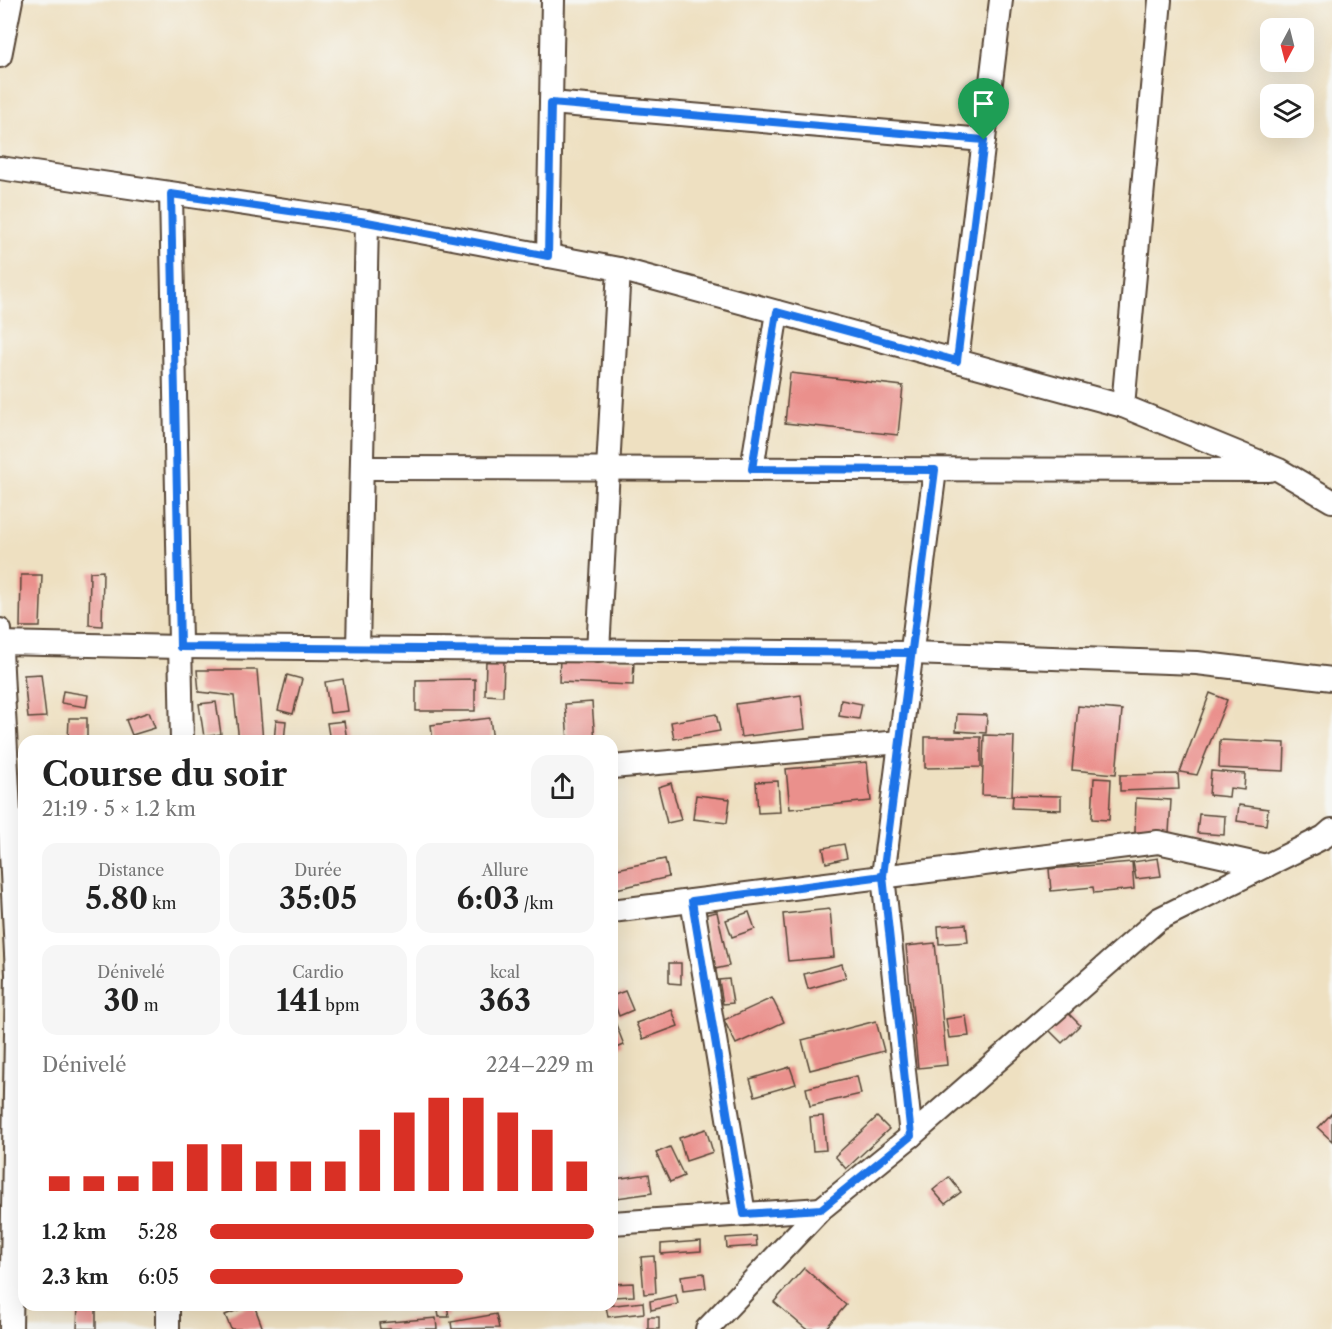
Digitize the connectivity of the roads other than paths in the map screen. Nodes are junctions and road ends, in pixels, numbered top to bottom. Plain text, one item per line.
1 (11, 0) edge
2 (553, 0) edge
3 (1001, 0) edge
4 (1160, 0) edge
5 (0, 57) edge
6 (551, 103) junction
7 (984, 140) junction
8 (0, 168) edge
9 (171, 194) junction
10 (367, 222) junction
11 (548, 256) junction
12 (619, 269) junction
13 (777, 312) junction
14 (957, 361) junction
15 (1123, 406) junction
16 (362, 468) junction
17 (608, 469) junction
18 (752, 469) junction
19 (935, 470) junction
20 (1280, 470) junction
21 (1332, 501) edge
22 (0, 629) edge
23 (0, 643) edge
24 (180, 647) junction
25 (358, 649) junction
26 (598, 651) junction
27 (911, 653) junction
28 (1332, 679) edge
29 (182, 735) edge
30 (900, 742) junction
31 (618, 766) edge
32 (4, 794) edge
33 (1332, 830) edge
34 (1266, 866) junction
35 (883, 876) junction
36 (692, 901) junction
37 (618, 910) edge
38 (14, 974) edge
39 (911, 1136) junction
40 (821, 1209) junction
41 (744, 1214) junction
42 (618, 1222) edge
43 (12, 1263) edge
44 (168, 1311) edge
45 (11, 1329) edge
46 (168, 1329) edge
47 (707, 1329) edge

1 - 5 street
2 - 6 street
3 - 7 street
4 - 15 street
6 - 7 street
6 - 11 street
7 - 14 street
8 - 9 street
9 - 10 street
9 - 24 street
10 - 11 street
10 - 16 street
11 - 12 street
12 - 13 street
12 - 17 street
13 - 14 street
13 - 18 street
14 - 15 street
15 - 20 street
16 - 17 street
16 - 25 street
17 - 18 street
17 - 26 street
18 - 19 street
19 - 20 street
19 - 27 street
20 - 21 street
22 - 23 street
23 - 24 street
23 - 32 street
24 - 25 street
24 - 29 street
25 - 26 street
26 - 27 street
27 - 28 street
27 - 30 street
30 - 31 street
30 - 35 street
32 - 38 street
33 - 34 street
34 - 35 street
34 - 39 street
35 - 36 street
35 - 39 street
36 - 37 street
36 - 41 street
38 - 43 street
39 - 40 street
40 - 41 street
40 - 47 street
41 - 42 street
43 - 45 street
44 - 46 street

